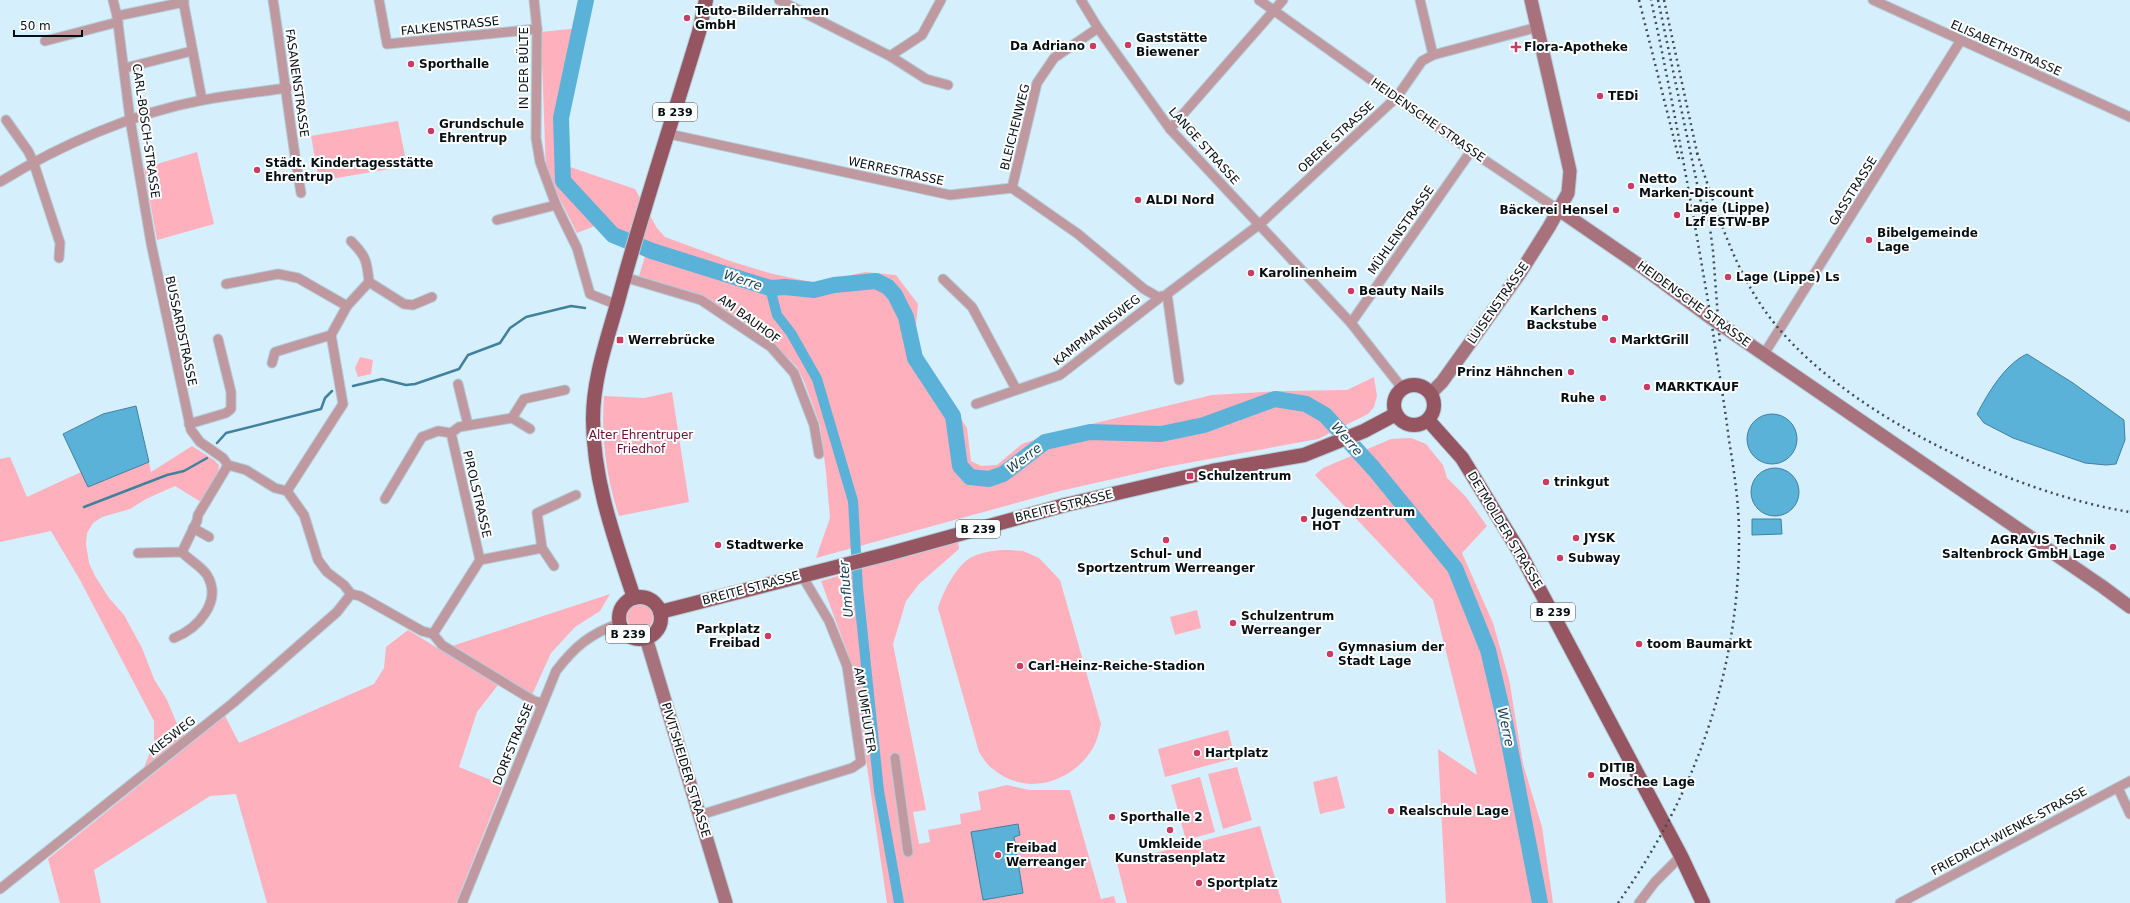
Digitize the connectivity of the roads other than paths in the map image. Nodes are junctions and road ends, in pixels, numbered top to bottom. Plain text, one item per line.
1 (113, 0) edge
2 (273, 0) edge
3 (379, 0) edge
4 (534, 0) edge
5 (706, 0) edge
6 (780, 0) edge
7 (941, 0) edge
8 (1081, 0) edge
9 (1259, 0) edge
10 (1284, 0) edge
11 (1420, 0) edge
12 (1531, 0) edge
13 (1873, 0) edge
14 (183, 1) edge
15 (1275, 11) junction
16 (118, 19) junction
17 (1538, 27) junction
18 (1098, 28) junction
19 (537, 29) junction
20 (1961, 40) junction
21 (45, 41) dead end
22 (192, 51) junction
23 (1433, 55) junction
24 (890, 56) junction
25 (125, 68) junction
26 (948, 85) dead end
27 (287, 88) junction
28 (1397, 97) junction
29 (202, 100) junction
30 (2130, 117) edge
31 (130, 119) junction
32 (6, 120) dead end
33 (1170, 129) junction
34 (668, 134) junction
35 (1471, 151) junction
36 (33, 161) junction
37 (0, 182) edge
38 (1012, 188) junction
39 (301, 193) dead end
40 (556, 205) junction
41 (1559, 210) junction
42 (498, 220) dead end
43 (1260, 224) junction
44 (351, 241) dead end
45 (150, 243) joint
46 (59, 258) dead end
47 (624, 277) junction
48 (943, 279) dead end
49 (369, 282) junction
50 (226, 284) dead end
51 (1168, 294) junction
52 (432, 297) dead end
53 (1158, 297) junction
54 (617, 303) junction
55 (347, 306) junction
56 (1351, 323) junction
57 (331, 335) junction
58 (218, 339) dead end
59 (1764, 354) junction
60 (272, 363) dead end
61 (1179, 380) dead end
62 (458, 384) dead end
63 (1402, 388) junction
64 (1016, 389) junction
65 (564, 390) dead end
66 (1431, 393) junction
67 (976, 404) dead end
68 (1396, 414) junction
69 (512, 418) junction
70 (1428, 420) junction
71 (189, 424) junction
72 (468, 425) junction
73 (530, 429) dead end
74 (451, 433) junction
75 (819, 454) dead end
76 (228, 465) junction
77 (287, 491) junction
78 (576, 495) dead end
79 (385, 499) dead end
80 (193, 528) junction
81 (209, 537) dead end
82 (542, 548) junction
83 (182, 552) junction
84 (138, 554) dead end
85 (480, 560) junction
86 (554, 566) dead end
87 (801, 574) junction
88 (351, 594) junction
89 (634, 598) junction
90 (2130, 607) edge
91 (660, 612) junction
92 (620, 623) junction
93 (433, 634) junction
94 (174, 638) dead end
95 (646, 638) junction
96 (543, 703) junction
97 (895, 758) dead end
98 (2130, 782) edge
99 (2118, 788) junction
100 (2130, 814) edge
101 (700, 815) junction
102 (908, 852) dead end
103 (1681, 856) junction
104 (0, 889) edge
105 (462, 903) edge
106 (726, 903) edge
107 (1639, 903) edge
108 (1703, 903) edge
109 (1900, 903) edge

1 - 16 street, CARL-BOSCH-STRASSE
2 - 27 street, FASANENSTRASSE
3 - 19 street, FALKENSTRASSE
4 - 19 street, IN DER BÜLTE
5 - 34 main road, B 239
6 - 24 street
7 - 24 street
8 - 18 street, LANGE STRASSE
9 - 15 street, HEIDENSCHE STRASSE
10 - 15 street
11 - 23 street
12 - 17 main road, LUISENSTRASSE
13 - 20 street, ELISABETHSTRASSE
14 - 16 street
14 - 22 street
15 - 28 street, HEIDENSCHE STRASSE
15 - 33 street
16 - 21 street
16 - 25 street, CARL-BOSCH-STRASSE
17 - 23 street, OBERE STRASSE
17 - 41 main road, LUISENSTRASSE
18 - 33 street, LANGE STRASSE
18 - 38 street, BLEICHENWEG
19 - 40 street, IN DER BÜLTE
20 - 30 street, ELISABETHSTRASSE
20 - 59 street, GASSTRASSE
22 - 25 street
22 - 29 street
23 - 28 street, OBERE STRASSE
24 - 26 street
25 - 31 street, CARL-BOSCH-STRASSE
27 - 29 street
27 - 39 street, FASANENSTRASSE
28 - 35 street, HEIDENSCHE STRASSE
28 - 43 street, OBERE STRASSE
29 - 31 street
31 - 36 street
31 - 45 street, CARL-BOSCH-STRASSE
32 - 36 street
33 - 43 street, LANGE STRASSE
34 - 38 street, WERRESTRASSE
34 - 47 main road, B 239
35 - 41 street, HEIDENSCHE STRASSE
35 - 56 street, MÜHLENSTRASSE
36 - 37 street
36 - 46 street
38 - 53 street
40 - 42 street
40 - 54 street, IN DER BÜLTE
41 - 59 main road, HEIDENSCHE STRASSE
41 - 66 main road, LUISENSTRASSE
43 - 51 street, OBERE STRASSE
43 - 56 street
44 - 49 street
45 - 71 street, BUSSARDSTRASSE
47 - 54 main road, B 239
47 - 75 street, AM BAUHOF
48 - 64 street
49 - 52 street
49 - 55 street
50 - 55 street
51 - 53 street, KAMPMANNSWEG
51 - 61 street
53 - 64 street, KAMPMANNSWEG
54 - 89 main road, B 239
55 - 57 street
56 - 63 street
57 - 60 street
57 - 77 street
58 - 71 street
59 - 90 main road, HEIDENSCHE STRASSE
62 - 72 street
63 - 66 main road
63 - 68 main road
64 - 67 street, KAMPMANNSWEG
65 - 69 street
66 - 70 main road
68 - 70 main road
68 - 87 main road, BREITE STRASSE / B 239
69 - 72 street
69 - 73 street
70 - 103 main road, DETMOLDER STRASSE / B 239
71 - 76 street, BUSSARDSTRASSE
72 - 74 street
74 - 79 street
74 - 85 street, PIROLSTRASSE
76 - 77 street, BUSSARDSTRASSE
76 - 80 street
77 - 88 street
78 - 82 street
80 - 81 street
80 - 83 street
82 - 85 street
82 - 86 street
83 - 84 street
83 - 94 street
85 - 93 street
87 - 91 main road, BREITE STRASSE / B 239
87 - 101 street, AM UMFLUTER
88 - 93 street
88 - 104 street, KIESWEG
89 - 91 main road, B 239
89 - 92 main road, B 239
91 - 95 main road, B 239
92 - 95 main road, B 239
92 - 96 street, DORFSTRASSE
93 - 96 street
95 - 101 main road, PIVITSHEIDER STRASSE
96 - 105 street, DORFSTRASSE
97 - 102 street
98 - 99 street, FRIEDRICH-WIENKE-STRASSE
99 - 100 street
99 - 109 street, FRIEDRICH-WIENKE-STRASSE
101 - 106 main road, PIVITSHEIDER STRASSE
103 - 107 street
103 - 108 main road, DETMOLDER STRASSE / B 239

